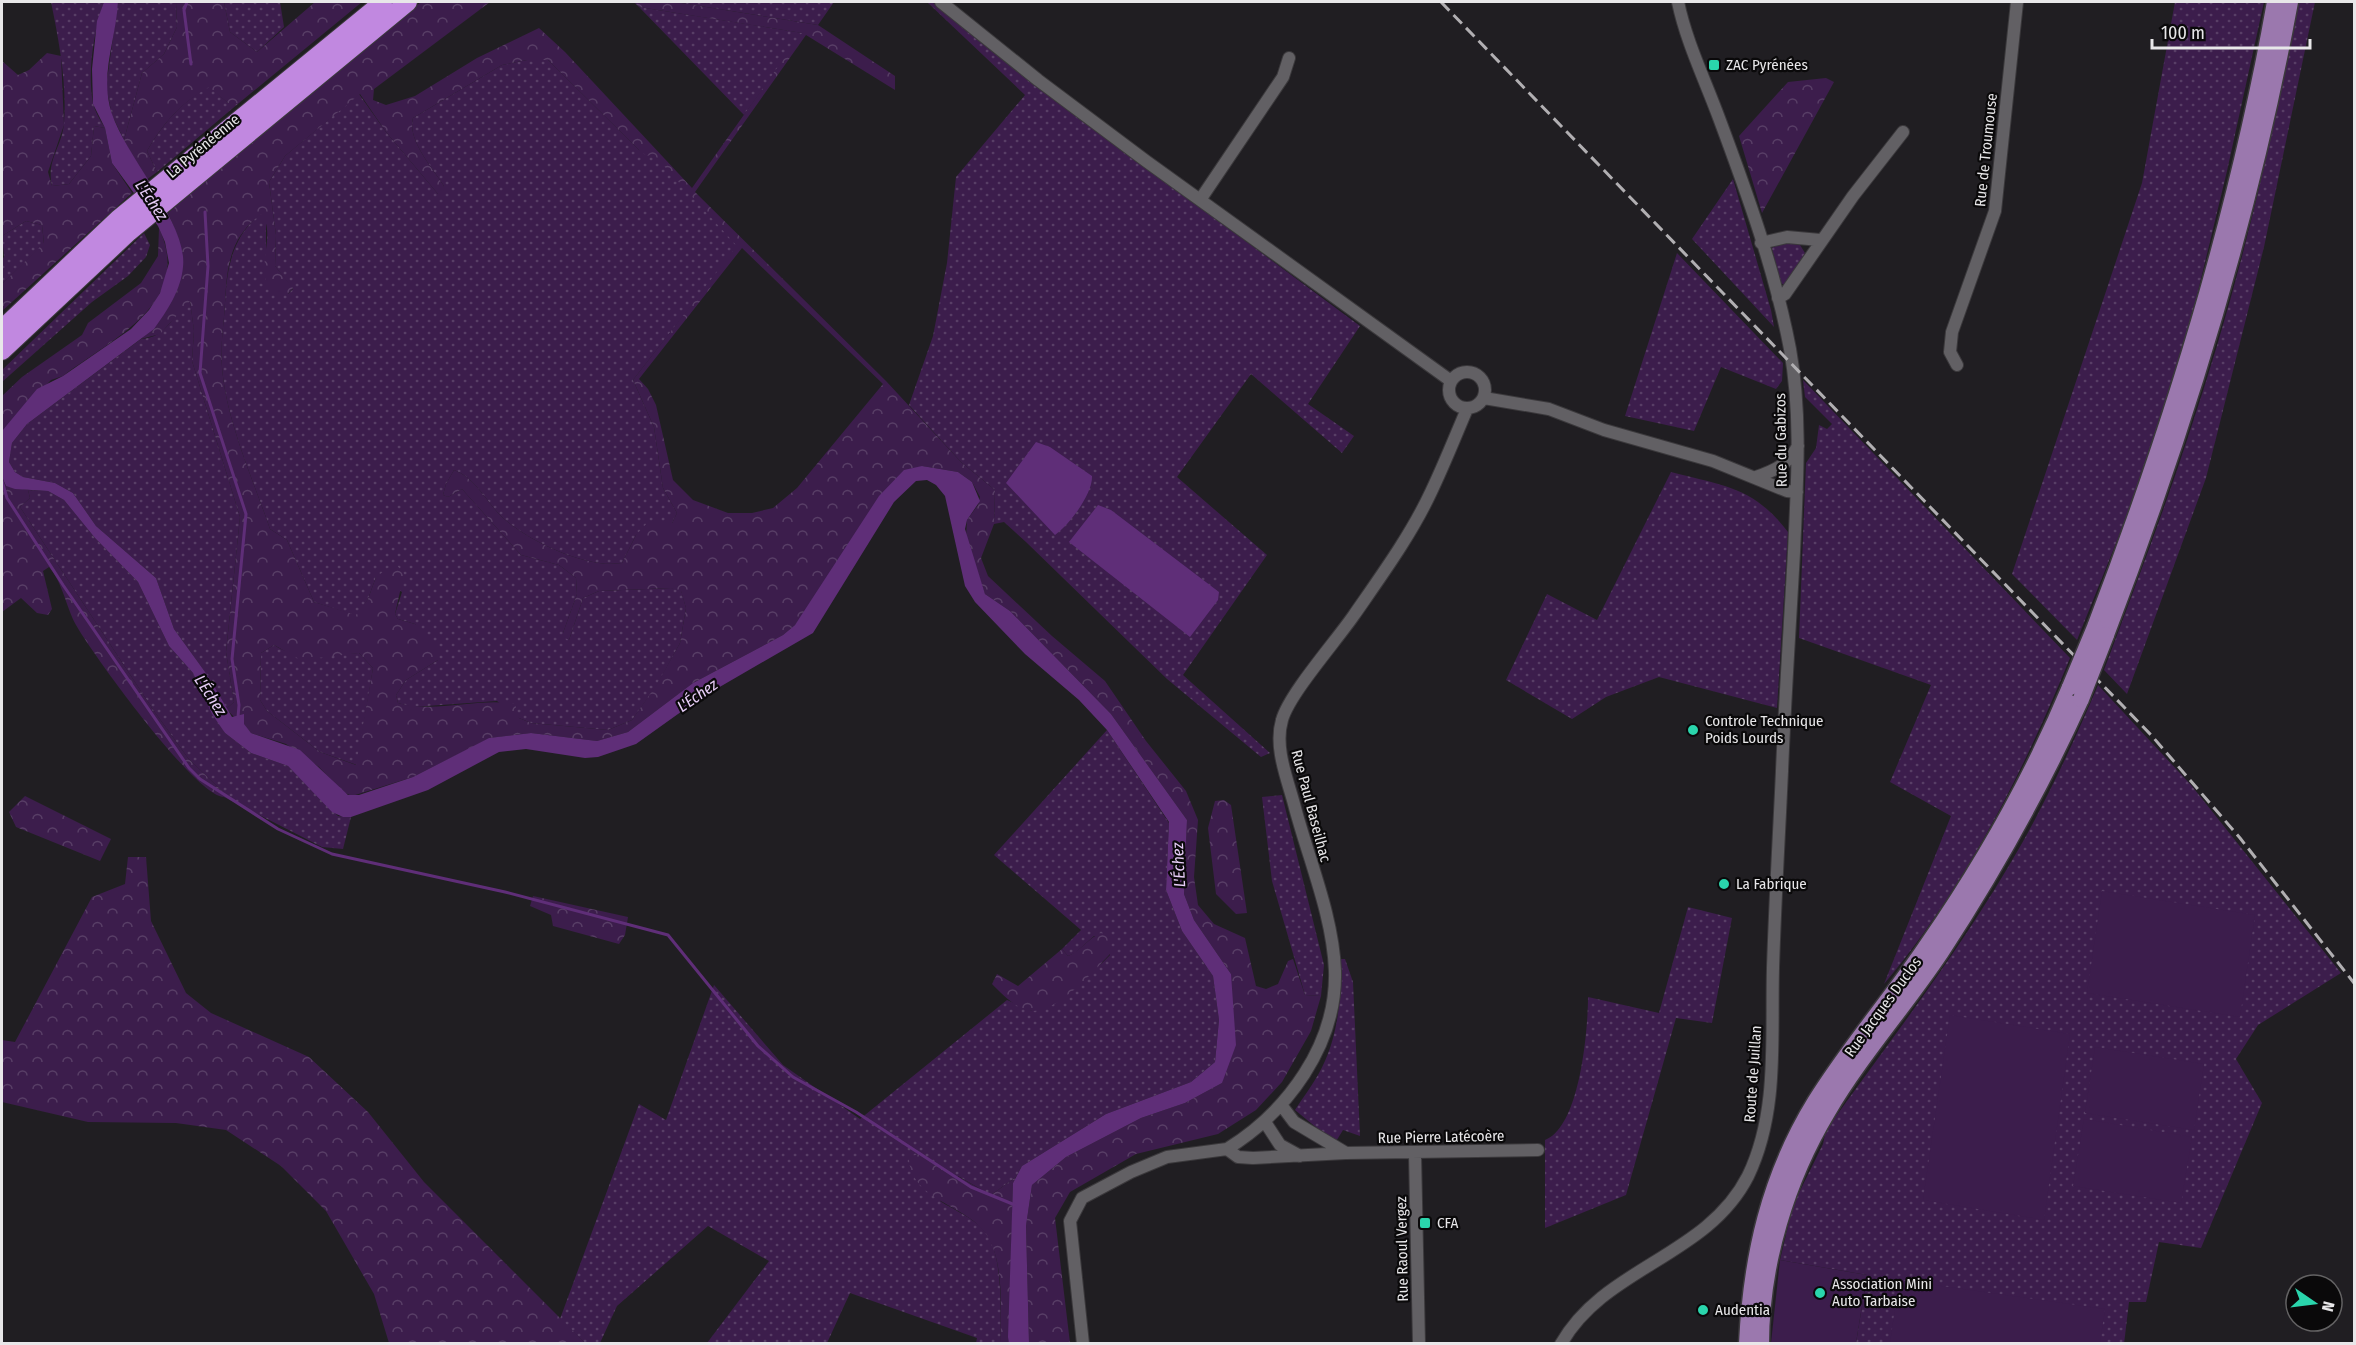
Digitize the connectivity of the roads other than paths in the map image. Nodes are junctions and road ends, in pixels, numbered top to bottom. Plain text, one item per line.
1 (383, 2) edge
2 (408, 2) edge
3 (941, 2) edge
4 (1678, 2) edge
5 (2017, 2) edge
6 (2275, 2) edge
7 (2290, 2) edge
8 (1289, 58) dead end
9 (1903, 132) dead end
10 (177, 180) junction
11 (1200, 200) junction
12 (124, 225) junction
13 (1820, 240) junction
14 (1761, 243) junction
15 (1778, 298) junction
16 (2, 329) edge
17 (2, 351) edge
18 (1957, 365) dead end
19 (1451, 381) junction
20 (1484, 398) junction
21 (1467, 409) junction
22 (1798, 445) junction
23 (1756, 477) junction
24 (1797, 492) junction
25 (2100, 631) junction
26 (2075, 693) junction
27 (1778, 860) joint
28 (1282, 1106) junction
29 (1265, 1122) junction
30 (1227, 1149) junction
31 (1538, 1150) dead end
32 (1346, 1153) junction
33 (1415, 1154) junction
34 (1300, 1157) junction
35 (1083, 1344) edge
36 (1419, 1344) edge
37 (1561, 1344) edge
38 (1747, 1344) edge
39 (1761, 1344) edge

1 - 10 highway, La Pyrénéenne
2 - 10 highway, La Pyrénéenne
3 - 11 street
4 - 14 street, Rue du Gabizos
5 - 18 street, Rue de Troumouse
6 - 25 main road
7 - 25 main road
8 - 11 street
9 - 13 street
10 - 12 highway, La Pyrénéenne
11 - 19 street
12 - 16 highway, La Pyrénéenne
12 - 17 highway, La Pyrénéenne
13 - 14 street
13 - 15 street
14 - 15 street, Rue du Gabizos
15 - 22 street, Rue du Gabizos
19 - 20 street
19 - 21 street
20 - 21 street
20 - 23 street
21 - 28 street, Rue Paul Baseilhac
22 - 23 street
22 - 24 street, Rue du Gabizos
23 - 24 street
24 - 27 street, Rue du Gabizos
25 - 26 main road, bridge
26 - 38 main road, Rue Jacques Duclos
26 - 39 main road, Rue Jacques Duclos
27 - 37 street, Route de Juillan
28 - 29 street, Rue Paul Baseilhac
28 - 32 street, Rue Pierre Latécoère
29 - 30 street, Rue Paul Baseilhac
29 - 34 street
30 - 34 street, Rue Pierre Latécoère
30 - 35 street, Rue Pierre Latécoère
31 - 33 street, Rue Pierre Latécoère
32 - 33 street, Rue Pierre Latécoère
32 - 34 street, Rue Pierre Latécoère
33 - 36 street, Rue Raoul Vergez

